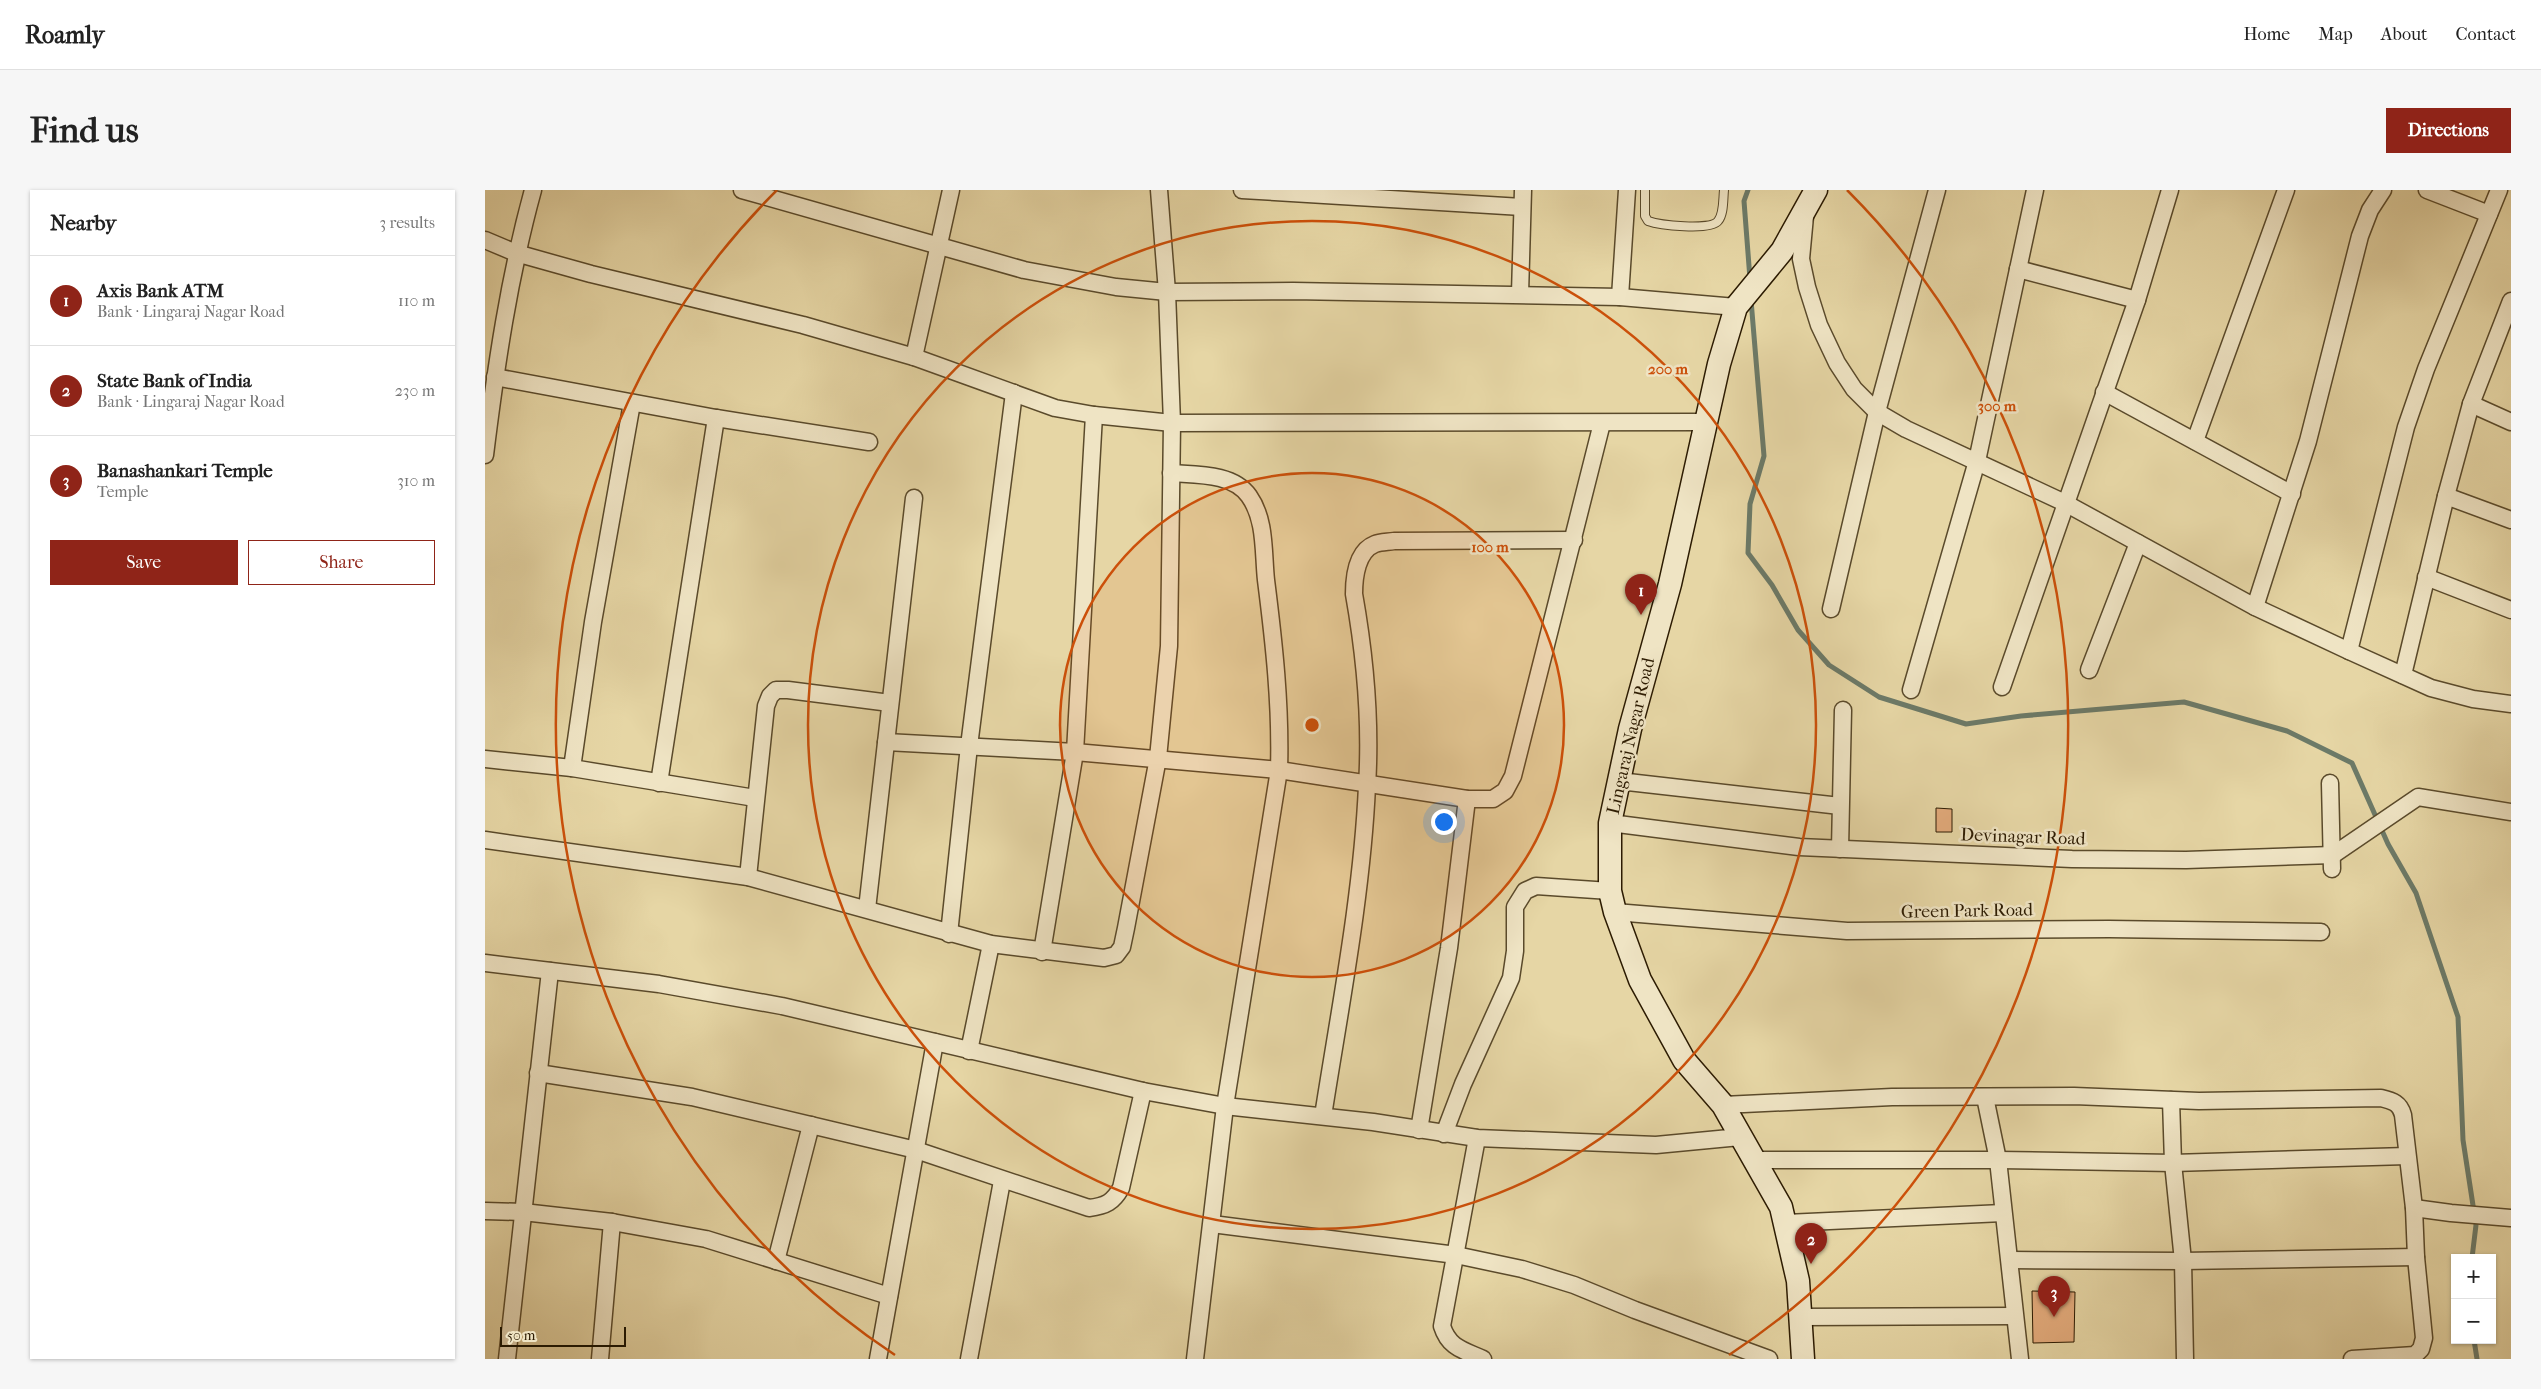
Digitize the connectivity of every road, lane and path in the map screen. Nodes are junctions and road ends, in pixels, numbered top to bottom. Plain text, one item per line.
1 (533, 190) edge
2 (743, 190) edge
3 (951, 190) edge
4 (1159, 190) edge
5 (1241, 190) edge
6 (1523, 190) edge
7 (1627, 190) edge
8 (1645, 190) edge
9 (1724, 190) edge
10 (1937, 190) edge
11 (2035, 190) edge
12 (2286, 190) edge
13 (2383, 190) edge
14 (2427, 190) edge
15 (2499, 190) edge
16 (2166, 191) edge
17 (1811, 199) edge
18 (1522, 207) junction
19 (2489, 214) junction
20 (485, 240) edge
21 (938, 246) junction
22 (516, 253) junction
23 (2018, 269) junction
24 (1167, 292) junction
25 (1520, 294) junction
26 (1620, 297) junction
27 (2137, 300) junction
28 (1740, 302) junction
29 (2510, 304) edge
30 (914, 357) junction
31 (495, 377) junction
32 (2104, 392) junction
33 (1014, 394) junction
34 (632, 403) junction
35 (2471, 404) junction
36 (1877, 412) junction
37 (1094, 415) junction
38 (716, 418) junction
39 (1706, 422) junction
40 (2511, 422) edge
41 (1172, 423) junction
42 (1602, 423) junction
43 (2195, 441) junction
44 (869, 442) dead end
45 (485, 455) edge
46 (1977, 461) junction
47 (1171, 473) junction
48 (2292, 494) junction
49 (2446, 496) junction
50 (914, 498) dead end
51 (2065, 504) junction
52 (2511, 520) edge
53 (1574, 540) junction
54 (2138, 543) junction
55 (2426, 577) junction
56 (2255, 607) junction
57 (1831, 609) dead end
58 (2511, 610) edge
59 (2349, 651) junction
60 (2089, 670) dead end
61 (2403, 674) junction
62 (2002, 687) dead end
63 (1911, 690) dead end
64 (890, 703) junction
65 (2511, 704) edge
66 (1843, 710) dead end
67 (886, 742) junction
68 (969, 746) junction
69 (1075, 752) junction
70 (1158, 758) junction
71 (485, 759) edge
72 (572, 768) junction
73 (1279, 770) junction
74 (1619, 781) junction
75 (659, 783) junction
76 (2330, 783) dead end
77 (1367, 784) junction
78 (755, 798) junction
79 (1467, 799) junction
80 (1840, 806) junction
81 (2511, 812) edge
82 (1611, 824) junction
83 (485, 840) edge
84 (1840, 849) junction
85 (2332, 862) junction
86 (748, 877) junction
87 (1613, 902) junction
88 (867, 908) junction
89 (2321, 932) dead end
90 (949, 934) junction
91 (991, 944) junction
92 (1042, 952) junction
93 (485, 963) edge
94 (551, 971) junction
95 (935, 1042) junction
96 (969, 1051) junction
97 (538, 1073) junction
98 (1143, 1091) junction
99 (1985, 1097) junction
100 (2171, 1100) junction
101 (1723, 1105) junction
102 (1225, 1106) junction
103 (1323, 1116) junction
104 (811, 1125) junction
105 (1419, 1130) junction
106 (1444, 1134) junction
107 (1740, 1137) junction
108 (1477, 1138) junction
109 (916, 1150) junction
110 (2407, 1156) junction
111 (1756, 1160) junction
112 (1998, 1160) junction
113 (2173, 1163) junction
114 (1002, 1181) junction
115 (2414, 1208) junction
116 (485, 1211) edge
117 (523, 1212) junction
118 (2003, 1213) junction
119 (2506, 1218) edge
120 (612, 1222) junction
121 (1786, 1223) junction
122 (1212, 1224) junction
123 (1456, 1255) junction
124 (2416, 1257) junction
125 (2010, 1260) junction
126 (776, 1261) junction
127 (2183, 1261) junction
128 (889, 1296) junction
129 (2015, 1316) junction
130 (1801, 1317) junction
131 (507, 1359) edge
132 (599, 1359) edge
133 (878, 1359) edge
134 (969, 1359) edge
135 (1195, 1359) edge
136 (1483, 1359) edge
137 (1769, 1359) edge
138 (1803, 1359) edge
139 (2020, 1359) edge
140 (2185, 1359) edge
141 (2352, 1359) edge

1 - 22 street
2 - 21 street
3 - 21 street
4 - 24 street
5 - 18 street
6 - 18 street
7 - 26 street
8 - 9 lane
10 - 36 street
11 - 23 street
12 - 43 street
13 - 48 street
14 - 19 street
15 - 19 street
16 - 27 street
17 - 28 street, Lingaraj Nagar Road
17 - 36 street
18 - 25 street
19 - 59 street
20 - 22 street
21 - 24 street
21 - 30 street
22 - 30 street
22 - 31 street
23 - 27 street
23 - 46 street
24 - 25 street
24 - 41 street
25 - 26 street
26 - 28 street
27 - 32 street
28 - 39 street, Lingaraj Nagar Road
29 - 35 street
30 - 33 street
31 - 34 street
31 - 45 street
32 - 43 street
32 - 51 street
33 - 37 street
33 - 68 street
34 - 38 street
34 - 72 street
35 - 40 street
35 - 49 street
36 - 46 street
36 - 57 street
37 - 41 street
37 - 69 street
38 - 44 street
38 - 75 street
39 - 42 street
39 - 74 street, Lingaraj Nagar Road
41 - 42 street
41 - 47 street
42 - 53 street
43 - 48 street
46 - 51 street
46 - 63 street
47 - 70 street
47 - 73 street
48 - 56 street
49 - 52 street
49 - 55 street
50 - 64 street
51 - 54 street
51 - 62 street
53 - 77 street
53 - 79 street
54 - 56 street
54 - 60 street
55 - 58 street
55 - 61 street
56 - 59 street
59 - 61 street
61 - 65 street
64 - 67 street
64 - 78 street
66 - 80 street
67 - 68 street
67 - 88 street
68 - 69 street
68 - 90 street
69 - 70 street
69 - 92 street
70 - 73 street
70 - 92 street
71 - 72 street
72 - 75 street
73 - 77 street
73 - 102 street
74 - 80 street
74 - 82 street, Lingaraj Nagar Road
75 - 78 street
76 - 85 street
77 - 79 street
77 - 103 street
78 - 86 street
79 - 105 street
80 - 84 street
81 - 85 street
82 - 84 street, Devinagar Road
82 - 87 street, Lingaraj Nagar Road
83 - 86 street
84 - 85 street, Devinagar Road
86 - 88 street
87 - 89 street, Green Park Road
87 - 101 street, Lingaraj Nagar Road
87 - 106 street, Green Park Road
88 - 90 street
90 - 91 street
91 - 92 street
91 - 96 street
93 - 94 street
94 - 95 street
94 - 97 street
95 - 96 street
95 - 109 street
96 - 98 street
97 - 104 street
97 - 117 street
98 - 102 street
98 - 114 street
99 - 100 street
99 - 101 street
99 - 112 street
100 - 110 street
100 - 113 street
101 - 107 street, Lingaraj Nagar Road
102 - 103 street
102 - 122 street
103 - 105 street
104 - 109 street
104 - 126 street
105 - 106 street
106 - 108 street
107 - 108 street
107 - 111 street, Lingaraj Nagar Road
108 - 123 street
109 - 114 street
109 - 128 street
110 - 113 street
110 - 115 street
111 - 112 street
111 - 121 street, Lingaraj Nagar Road
112 - 113 street
112 - 118 street
113 - 127 street
114 - 134 street
115 - 119 street
115 - 124 street
116 - 117 street
117 - 120 street
117 - 131 street
118 - 121 street
118 - 125 street
120 - 126 street
120 - 132 street
121 - 130 street, Lingaraj Nagar Road
122 - 123 street
122 - 135 street
123 - 136 street
123 - 137 street
124 - 127 street
124 - 141 street
125 - 127 street
125 - 129 street
126 - 128 street
127 - 140 street
128 - 133 street
129 - 130 street
129 - 139 street
130 - 138 street, Lingaraj Nagar Road

